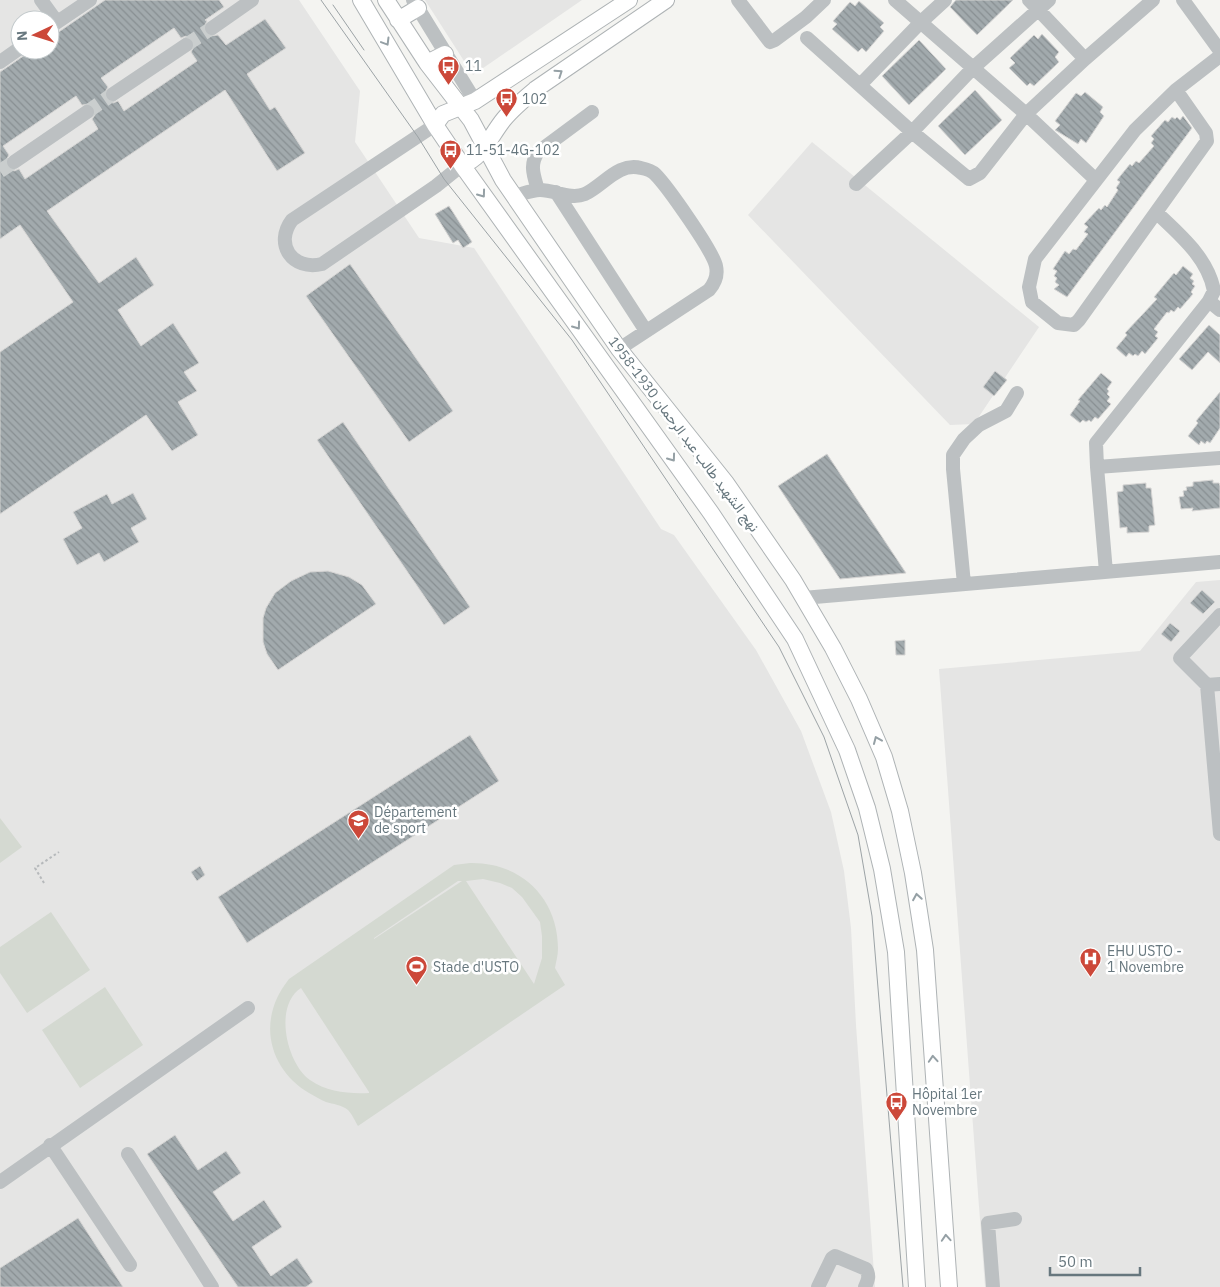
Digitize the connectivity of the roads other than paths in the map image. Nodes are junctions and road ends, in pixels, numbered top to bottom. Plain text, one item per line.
1 (90, 0) edge
2 (252, 0) edge
3 (361, 0) edge
4 (386, 0) edge
5 (629, 0) edge
6 (666, 0) edge
7 (738, 0) edge
8 (824, 0) edge
9 (895, 0) edge
10 (945, 0) edge
11 (1029, 0) edge
12 (1049, 0) edge
13 (1153, 0) edge
14 (1183, 0) edge
15 (415, 4) edge
16 (1039, 11) junction
17 (60, 20) edge
18 (398, 20) junction
19 (921, 22) junction
20 (212, 28) tunnel mouth
21 (807, 38) dead end
22 (186, 45) tunnel mouth
23 (1220, 51) edge
24 (445, 54) junction
25 (1220, 56) edge
26 (1084, 59) junction
27 (427, 64) junction
28 (973, 68) junction
29 (523, 71) junction
30 (860, 85) junction
31 (536, 89) junction
32 (1176, 90) junction
33 (113, 94) tunnel mouth
34 (468, 104) junction
35 (87, 112) tunnel mouth
36 (592, 112) dead end
37 (1026, 114) junction
38 (435, 125) junction
39 (912, 132) junction
40 (485, 145) junction
41 (14, 162) tunnel mouth
42 (462, 165) junction
43 (1096, 180) junction
44 (856, 184) dead end
45 (538, 190) junction
46 (556, 192) junction
47 (514, 196) junction
48 (1157, 213) junction
49 (1209, 301) junction
50 (1220, 310) edge
51 (646, 330) junction
52 (619, 349) junction
53 (1017, 393) dead end
54 (1220, 458) edge
55 (1097, 467) junction
56 (1220, 562) edge
57 (1106, 572) junction
58 (964, 584) junction
59 (803, 598) junction
60 (1220, 615) edge
61 (1214, 685) edge
62 (1220, 827) edge
63 (248, 1008) dead end
64 (50, 1145) junction
65 (128, 1154) dead end
66 (0, 1182) edge
67 (1015, 1219) dead end
68 (130, 1265) dead end
69 (212, 1287) edge
70 (818, 1287) edge
71 (865, 1287) edge
72 (917, 1287) edge
73 (949, 1287) edge
74 (993, 1287) edge

1 - 17 street
2 - 20 street
3 -> 38 main road, نهج الشهيد طالب عبد الرحمان 1930-1958
4 - 18 main road, نهج الشهيد طالب عبد الرحمان 1930-1958
5 - 29 main road
31 -> 6 main road
7 - 8 street
9 - 19 street
10 - 19 street
11 - 16 street
12 - 16 street
13 - 26 street
14 - 23 street
15 - 18 main road
15 - 24 street
16 - 26 street
16 - 28 street
18 - 27 main road, نهج الشهيد طالب عبد الرحمان 1930-1958
19 - 28 street
19 - 30 street
21 - 30 street
22 - 33 street
24 - 27 main road
24 - 34 street
25 - 32 street
26 - 37 street
27 - 34 main road, نهج الشهيد طالب عبد الرحمان 1930-1958
28 - 37 street
28 - 39 street
29 - 31 main road
29 - 34 main road
30 - 39 street
31 - 40 main road
32 - 43 street
32 - 48 street
34 - 38 main road
34 - 40 main road, نهج الشهيد طالب عبد الرحمان 1930-1958
35 - 41 street
36 - 45 street
37 - 39 street
37 - 43 street
38 - 42 main road, نهج الشهيد طالب عبد الرحمان 1930-1958
38 - 42 street
39 - 44 street
40 - 42 main road
40 - 47 main road, نهج الشهيد طالب عبد الرحمان 1930-1958
42 -> 72 main road, نهج الشهيد طالب عبد الرحمان 1930-1958
43 - 48 street
45 - 46 street
45 - 47 street
46 - 51 street
46 - 51 street
47 - 52 main road, نهج الشهيد طالب عبد الرحمان 1930-1958
48 - 49 street
49 - 50 street
49 - 55 street
51 - 52 street
52 - 59 main road, نهج الشهيد طالب عبد الرحمان 1930-1958
53 - 58 street
54 - 55 street
55 - 57 street
56 - 57 street
57 - 58 street
58 - 59 street
73 -> 59 main road, نهج الشهيد طالب عبد الرحمان 1930-1958
60 - 61 street
61 - 62 street
63 - 64 street
64 - 66 street
64 - 68 street
65 - 69 street
67 - 74 street
70 - 71 street

